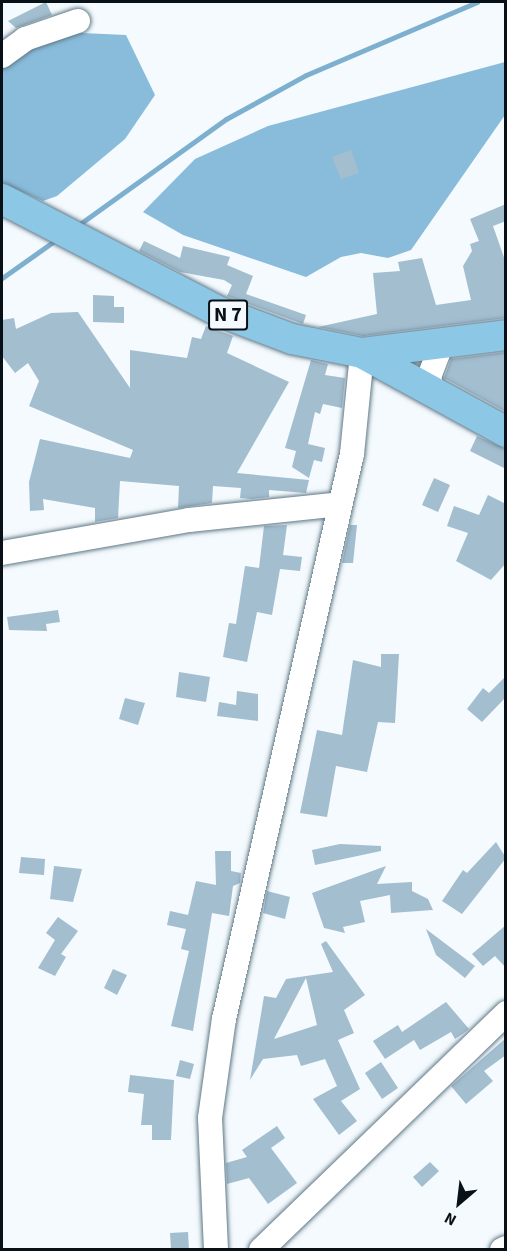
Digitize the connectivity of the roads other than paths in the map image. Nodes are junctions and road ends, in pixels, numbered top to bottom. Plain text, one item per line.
1 (78, 21) dead end
2 (2, 56) edge
3 (13, 205) edge
4 (506, 335) edge
5 (442, 343) junction
6 (362, 353) junction
7 (433, 393) junction
8 (506, 432) edge
9 (340, 504) junction
10 (2, 553) edge
11 (506, 1013) edge
12 (216, 1250) edge
13 (261, 1250) edge

1 - 2 street
3 - 6 main road, N 7
4 - 5 main road, N 7
5 - 6 main road, N 7
5 - 7 street
6 - 7 main road, N 7
6 - 9 street
7 - 8 main road, N 7
9 - 10 street
9 - 12 street
11 - 13 street

